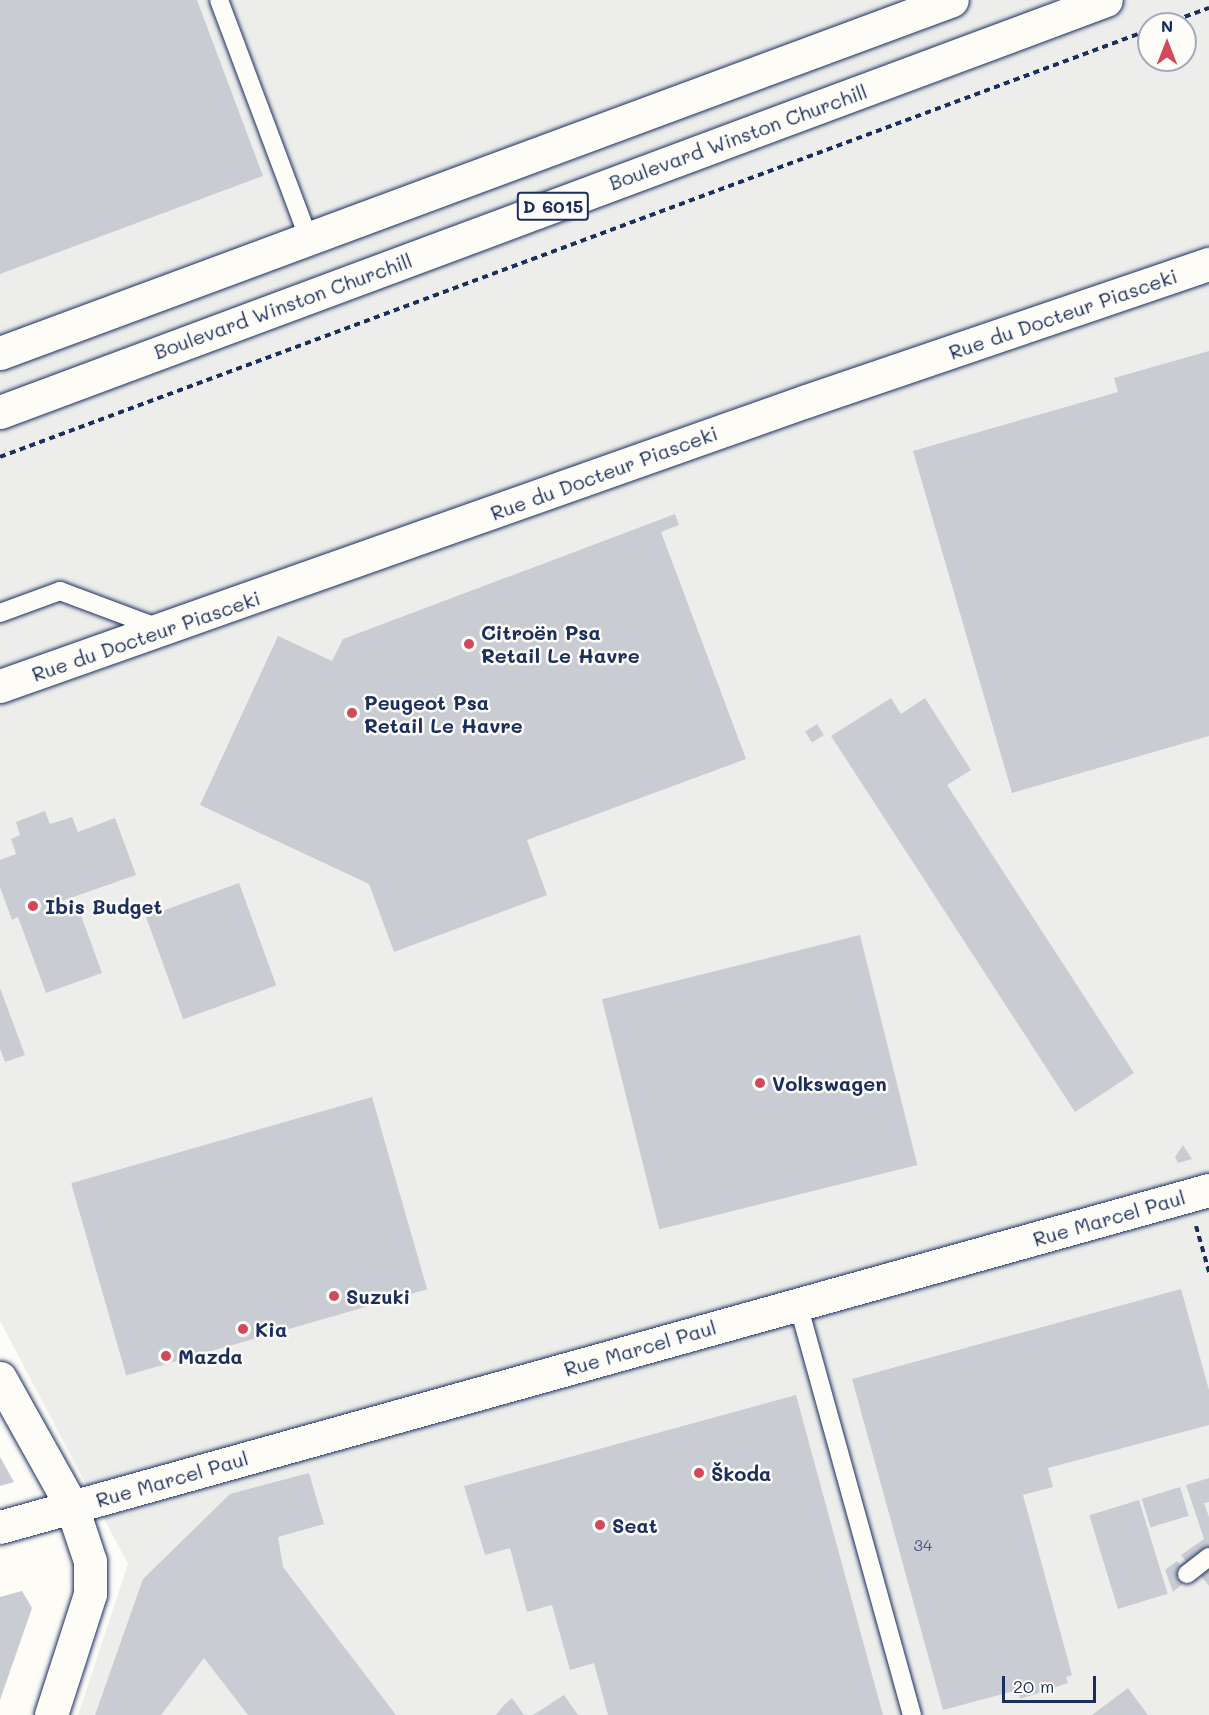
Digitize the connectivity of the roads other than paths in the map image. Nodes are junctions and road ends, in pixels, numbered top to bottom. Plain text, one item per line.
1 (219, 0) edge
2 (952, 0) edge
3 (1106, 0) edge
4 (309, 240) junction
5 (1209, 264) edge
6 (0, 353) edge
7 (0, 412) edge
8 (0, 613) edge
9 (164, 630) junction
10 (0, 686) edge
11 (1198, 1193) edge
12 (798, 1304) junction
13 (0, 1378) edge
14 (72, 1508) junction
15 (0, 1527) edge
16 (1209, 1557) edge
17 (1187, 1574) dead end
18 (51, 1715) edge
19 (912, 1715) edge

1 - 4 lane
2 - 4 street, D 6015
3 - 7 street, Boulevard Winston Churchill / D 6015
4 - 6 street, D 6015
5 - 9 street, Rue du Docteur Piasceki
8 - 9 lane
9 - 10 street, Rue du Docteur Piasceki
11 - 12 street, Rue Marcel Paul
12 - 14 street, Rue Marcel Paul
12 - 19 lane
13 - 14 street
14 - 15 street, Rue Marcel Paul
14 - 18 street
16 - 17 lane

